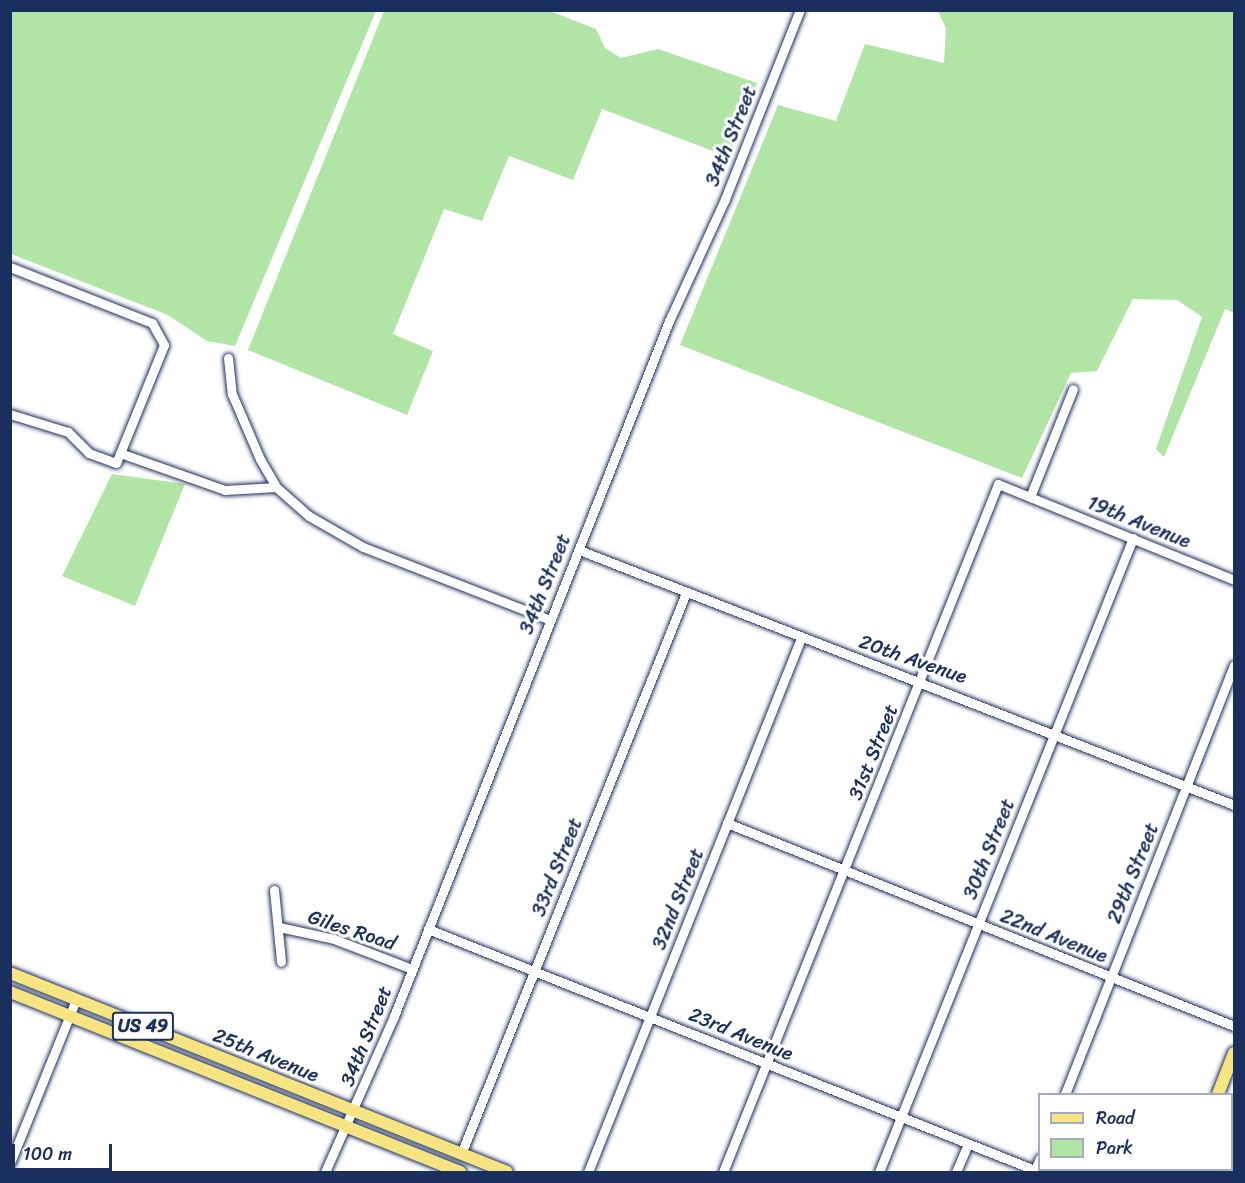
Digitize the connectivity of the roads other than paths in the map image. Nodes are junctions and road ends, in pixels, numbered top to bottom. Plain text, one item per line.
1 (800, 10) edge
2 (10, 267) edge
3 (228, 358) dead end
4 (1073, 389) dead end
5 (10, 414) edge
6 (120, 453) junction
7 (276, 486) junction
8 (1030, 497) junction
9 (1132, 538) junction
10 (579, 550) junction
11 (1234, 580) edge
12 (686, 593) junction
13 (550, 620) junction
14 (801, 638) junction
15 (1234, 665) edge
16 (921, 681) junction
17 (1055, 732) junction
18 (1187, 786) junction
19 (1234, 805) edge
20 (727, 823) junction
21 (844, 870) junction
22 (274, 890) dead end
23 (978, 924) junction
24 (279, 927) junction
25 (428, 929) junction
26 (281, 962) dead end
27 (412, 969) junction
28 (534, 971) junction
29 (10, 973) edge
30 (1111, 978) junction
31 (10, 992) edge
32 (76, 1000) junction
33 (69, 1016) junction
34 (650, 1017) junction
35 (1234, 1026) edge
36 (1234, 1053) edge
37 (766, 1064) junction
38 (1066, 1093) edge
39 (1219, 1093) edge
40 (354, 1111) junction
41 (901, 1117) junction
42 (347, 1128) junction
43 (968, 1144) junction
44 (461, 1154) junction
45 (10, 1163) edge
46 (457, 1172) edge
47 (1036, 1172) edge
48 (325, 1173) edge
49 (507, 1173) edge
50 (588, 1173) edge
51 (723, 1173) edge
52 (879, 1173) edge
53 (956, 1173) edge

1 - 10 street, 34th Street
2 - 6 street
3 - 7 street
4 - 8 street
5 - 6 street
6 - 7 street
7 - 13 street
8 - 9 street, 19th Avenue
8 - 16 street, 31st Street
9 - 11 street, 19th Avenue
9 - 17 street, 30th Street
10 - 12 street, 20th Avenue
10 - 13 street, 34th Street
12 - 14 street, 20th Avenue
12 - 28 street, 33rd Street
13 - 25 street, 34th Street
14 - 16 street, 20th Avenue
14 - 20 street, 32nd Street
15 - 18 street, 29th Street
16 - 17 street, 20th Avenue
16 - 21 street, 31st Street
17 - 18 street, 20th Avenue
17 - 23 street, 30th Street
18 - 19 street, 20th Avenue
18 - 30 street, 29th Street
20 - 21 street, 22nd Avenue
20 - 34 street, 32nd Street
21 - 23 street, 22nd Avenue
21 - 37 street, 31st Street
22 - 24 street
23 - 30 street, 22nd Avenue
23 - 41 street, 30th Street
24 - 26 street
24 - 27 street, Giles Road
25 - 27 street, 34th Street
25 - 28 street, 23rd Avenue
27 - 40 street, 34th Street
28 - 34 street, 23rd Avenue
28 - 44 street, 33rd Street
29 - 32 main road, 25th Avenue / US 49
30 - 35 street, 22nd Avenue
30 - 38 street, 29th Street
31 - 33 main road, 25th Avenue / US 49
32 - 33 street
32 - 40 main road, 25th Avenue / US 49
33 - 42 main road, 25th Avenue / US 49
33 - 45 street
34 - 37 street, 23rd Avenue
34 - 50 street, 32nd Street
36 - 39 main road
37 - 41 street, 23rd Avenue
37 - 51 street, 31st Street
40 - 42 street, 34th Street
40 - 44 main road, 25th Avenue / US 49
41 - 43 street, 23rd Avenue
41 - 52 street, 30th Street
42 - 46 main road, 25th Avenue / US 49
42 - 48 street, 34th Street
43 - 47 street, 23rd Avenue
43 - 53 street
44 - 49 main road, 25th Avenue / US 49

